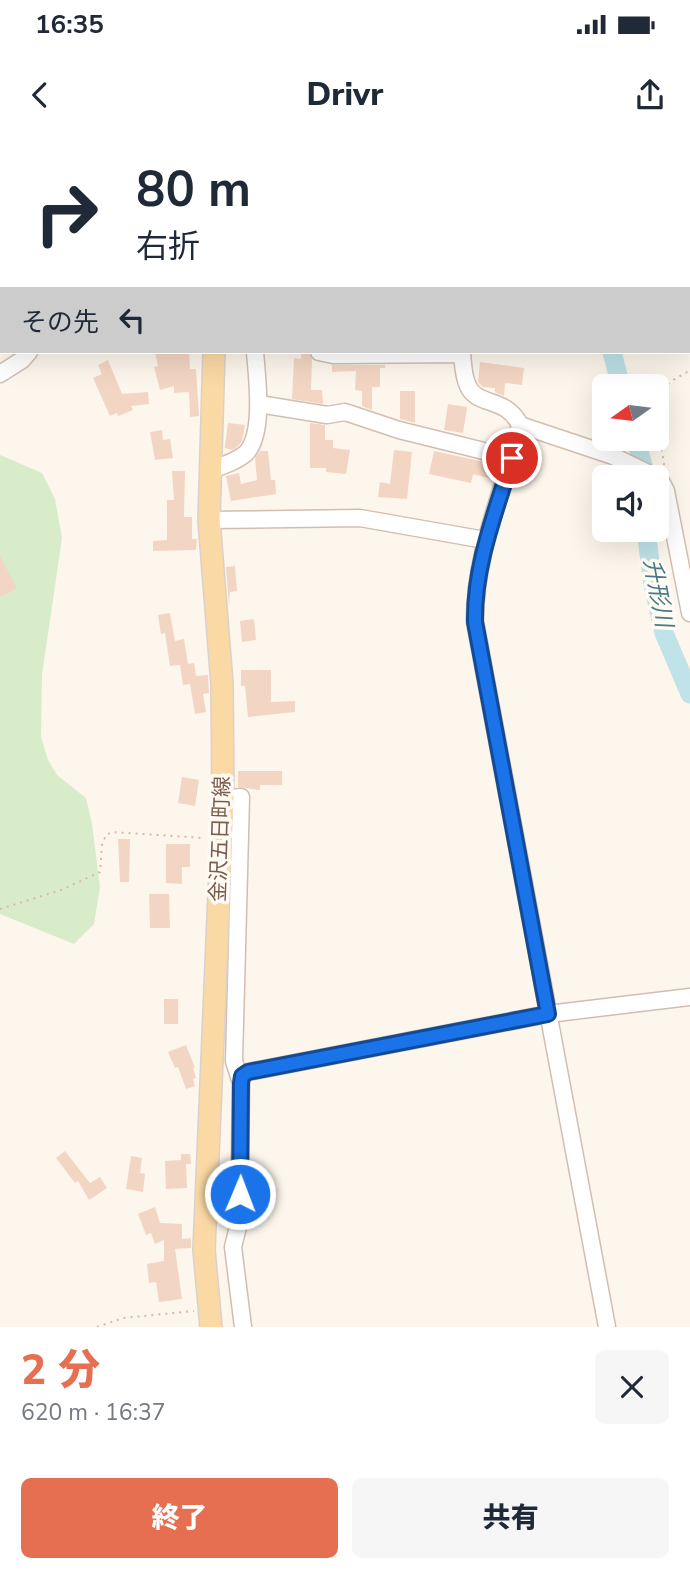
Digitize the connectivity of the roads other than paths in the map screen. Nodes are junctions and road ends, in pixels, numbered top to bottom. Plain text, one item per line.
1 (27, 354) edge
2 (214, 354) edge
3 (255, 354) edge
4 (329, 354) edge
5 (398, 354) edge
6 (462, 354) edge
7 (0, 374) edge
8 (258, 404) junction
9 (520, 425) junction
10 (512, 458) junction
11 (210, 470) junction
12 (209, 520) junction
13 (485, 540) junction
14 (690, 613) edge
15 (223, 799) junction
16 (690, 997) edge
17 (548, 1014) junction
18 (241, 1083) junction
19 (210, 1318) edge
20 (243, 1327) edge
21 (607, 1327) edge

1 - 7 street
2 - 11 main road, 金沢五日町線
3 - 8 street
4 - 5 street
6 - 9 street
8 - 10 street
8 - 11 street
9 - 10 street
9 - 14 street
10 - 13 street
11 - 12 main road, 金沢五日町線
12 - 13 street
12 - 15 main road, 金沢五日町線
13 - 17 street
15 - 18 street
15 - 19 main road, 金沢五日町線
16 - 17 street
17 - 18 street
17 - 21 street
18 - 20 street

